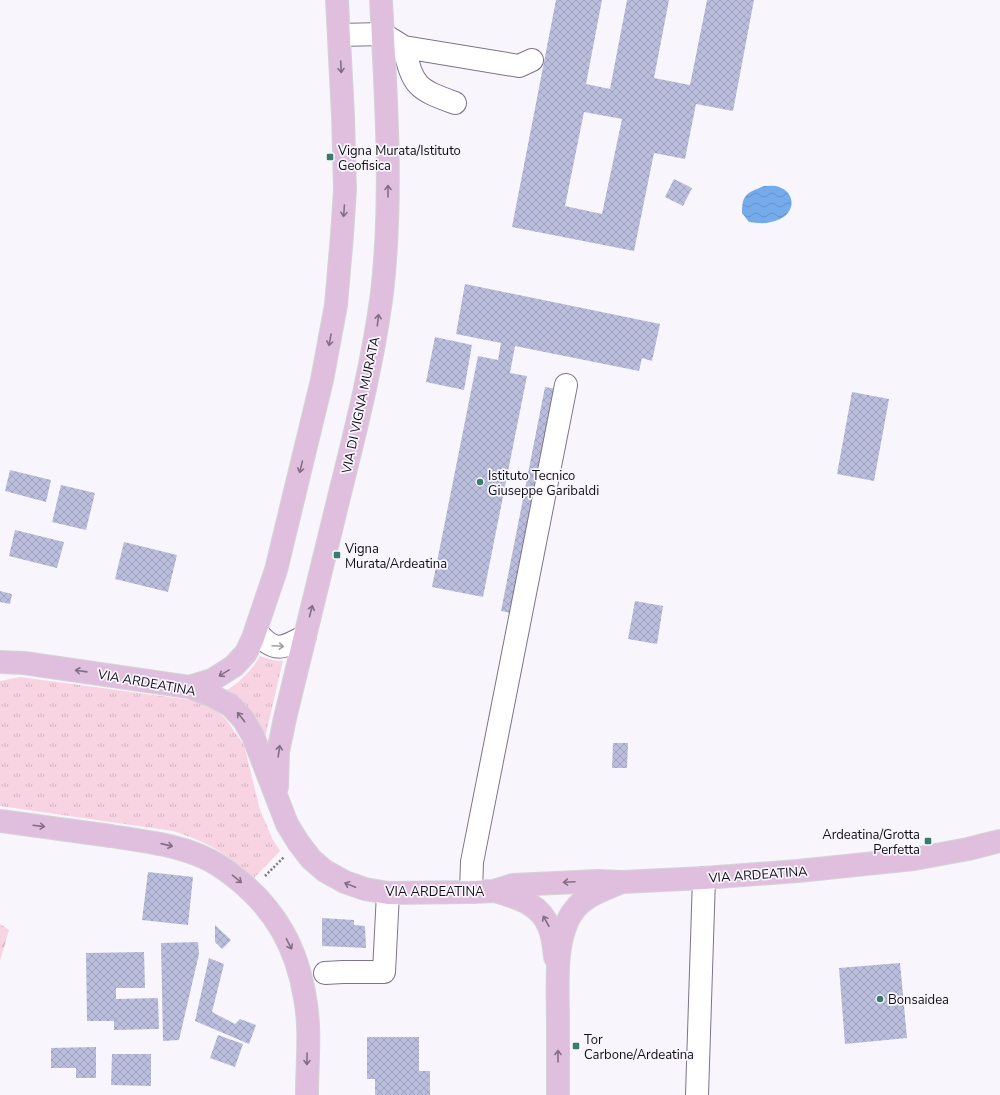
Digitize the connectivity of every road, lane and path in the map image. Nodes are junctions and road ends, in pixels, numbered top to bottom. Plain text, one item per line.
1 (337, 0) edge
2 (381, 0) edge
3 (383, 34) junction
4 (339, 35) junction
5 (404, 47) junction
6 (532, 60) dead end
7 (455, 102) dead end
8 (566, 385) dead end
9 (305, 636) junction
10 (253, 639) junction
11 (0, 662) edge
12 (189, 687) junction
13 (279, 804) junction
14 (0, 821) edge
15 (298, 842) junction
16 (1000, 842) edge
17 (704, 878) junction
18 (622, 882) junction
19 (251, 891) junction
20 (494, 891) junction
21 (471, 892) junction
22 (388, 893) junction
23 (558, 972) junction
24 (324, 973) dead end
25 (307, 1095) edge
26 (558, 1095) edge
27 (697, 1095) edge

1 - 4 main road
2 - 3 main road, VIA DI VIGNA MURATA
3 - 4 street
3 - 5 street
9 -> 3 main road, VIA DI VIGNA MURATA
4 -> 10 main road
5 - 6 street
5 - 7 street
8 - 21 street
10 -> 9 street
13 -> 9 main road, VIA DI VIGNA MURATA
10 -> 12 main road
12 -> 11 main road, VIA ARDEATINA
13 -> 12 main road, VIA ARDEATINA
13 - 15 main road, VIA ARDEATINA
14 -> 19 main road
15 - 19 path
22 -> 15 main road, VIA ARDEATINA
16 - 17 main road, VIA ARDEATINA
17 - 18 main road, VIA ARDEATINA
17 - 27 street
18 -> 20 main road, VIA ARDEATINA
18 - 23 main road
19 -> 25 main road
20 - 21 main road, VIA ARDEATINA
23 -> 20 main road
21 - 22 main road, VIA ARDEATINA
22 - 24 street
26 -> 23 main road

